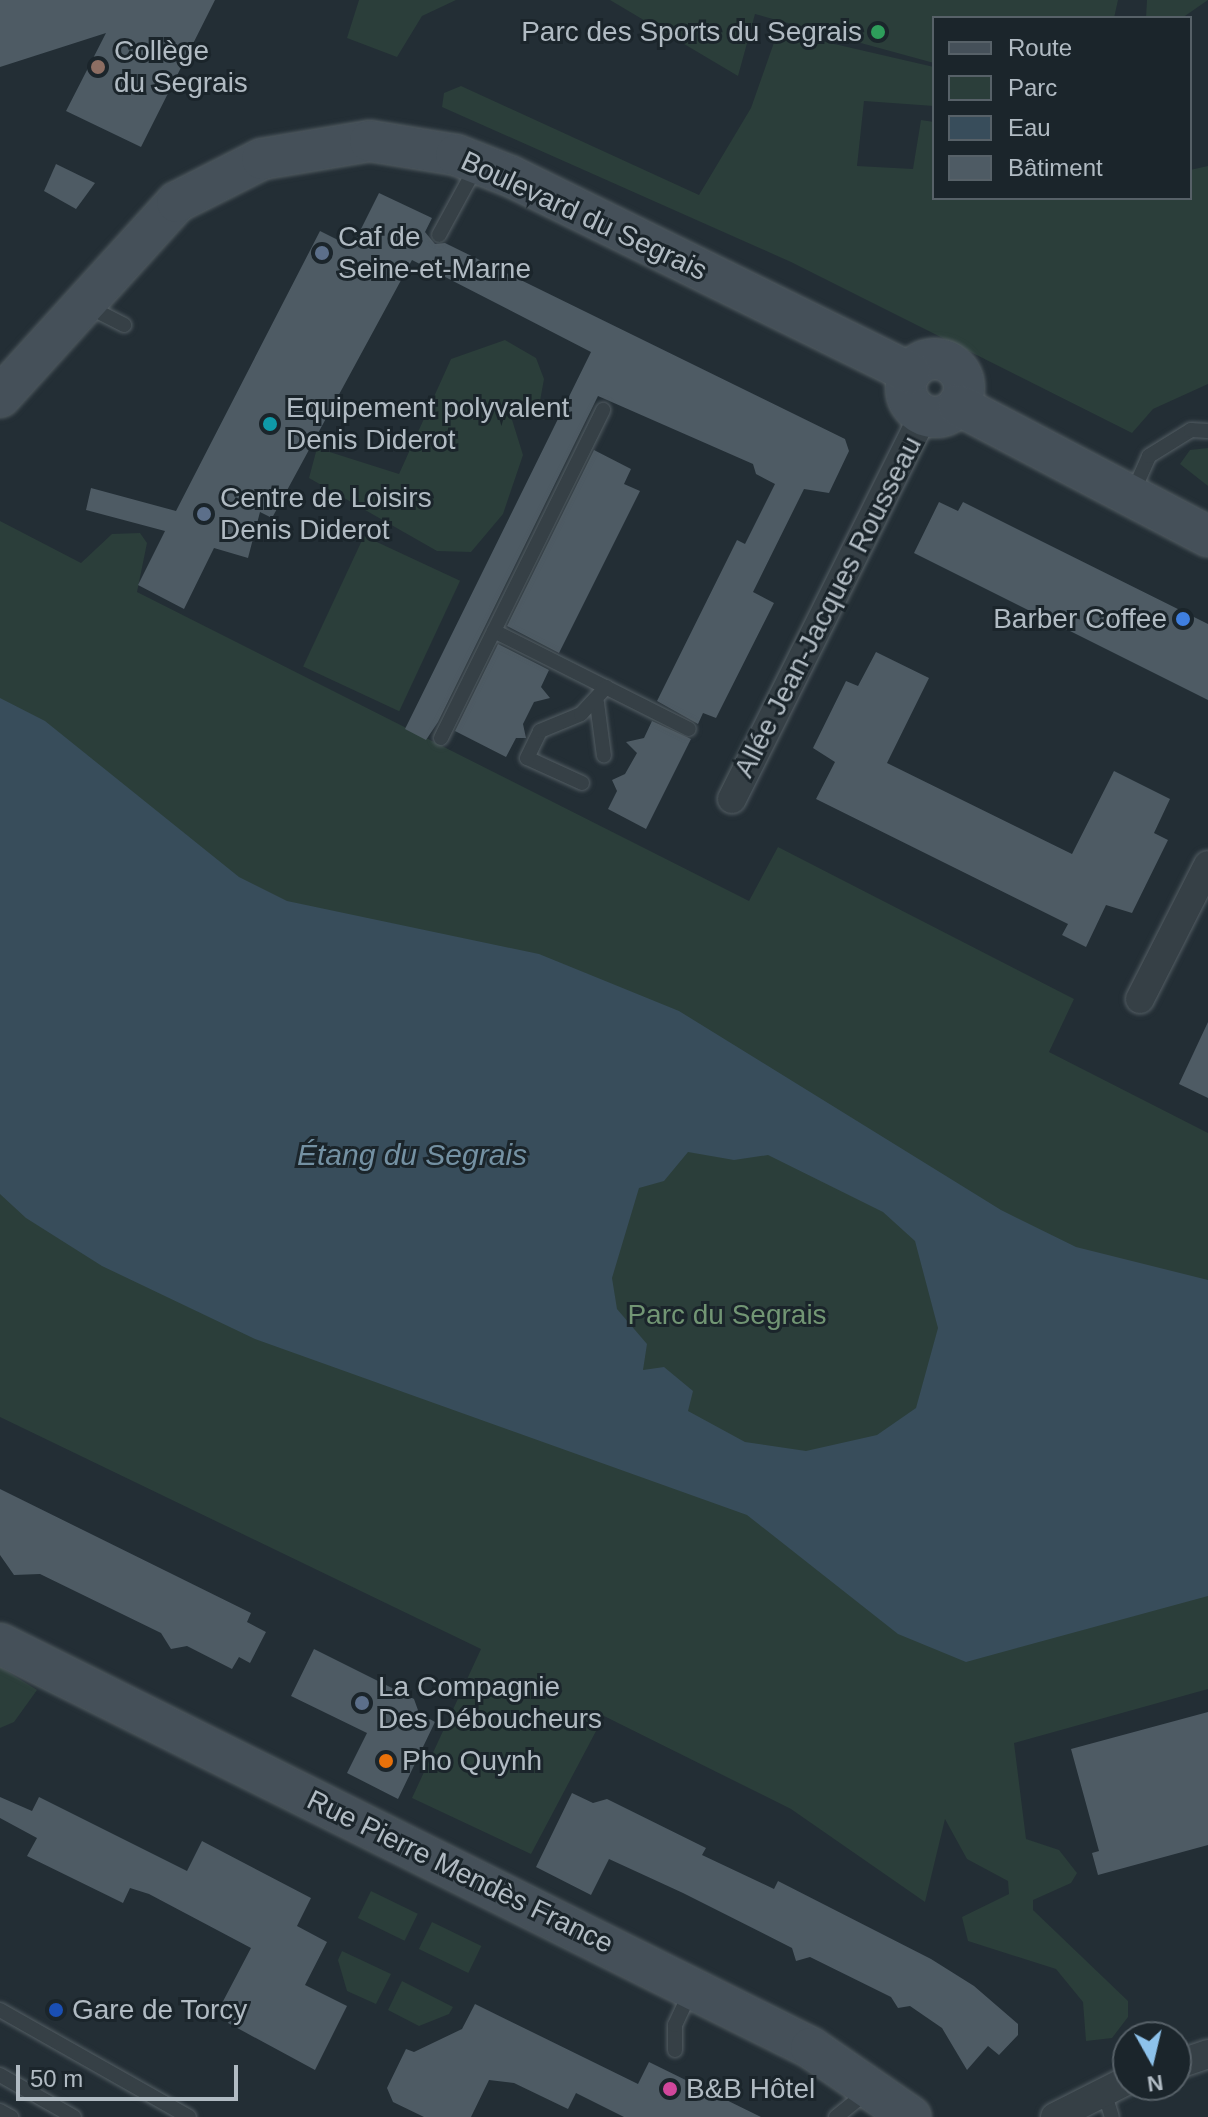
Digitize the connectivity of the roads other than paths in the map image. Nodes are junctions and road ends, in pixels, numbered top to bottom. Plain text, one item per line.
1 (478, 164) junction
2 (439, 235) dead end
3 (82, 303) junction
4 (124, 325) dead end
5 (910, 373) junction
6 (0, 397) edge
7 (949, 403) junction
8 (603, 410) dead end
9 (1208, 431) edge
10 (1138, 481) junction
11 (1208, 513) edge
12 (1208, 536) edge
13 (494, 631) junction
14 (606, 687) junction
15 (597, 703) junction
16 (689, 729) dead end
17 (441, 738) dead end
18 (604, 756) dead end
19 (582, 783) dead end
20 (732, 799) dead end
21 (1208, 865) edge
22 (1140, 999) dead end
23 (0, 1644) edge
24 (692, 1988) junction
25 (0, 2010) edge
26 (675, 2050) dead end
27 (0, 2075) edge
28 (1112, 2086) edge
29 (870, 2090) junction
30 (0, 2111) edge
31 (11, 2117) edge
32 (74, 2117) edge
33 (189, 2117) edge
34 (836, 2117) edge
35 (911, 2117) edge
36 (1055, 2117) edge

1 - 2 lane
1 - 3 street, Boulevard du Segrais
1 - 5 street, Boulevard du Segrais
3 - 4 lane
3 - 6 street, Boulevard du Segrais
5 - 7 street
5 - 7 street
7 - 10 street
7 - 12 street
7 - 20 street, Allée Jean-Jacques Rousseau
8 - 13 lane
9 - 10 lane
10 - 11 street
13 - 14 lane
13 - 17 lane
14 - 15 lane
14 - 16 lane
15 - 18 lane
15 - 19 lane
21 - 22 street
23 - 24 street, Rue Pierre Mendès France
24 - 26 lane
24 - 29 street, Rue Pierre Mendès France
25 - 33 lane
27 - 32 lane
28 - 36 street
29 - 34 lane
29 - 35 street, Rue Pierre Mendès France
30 - 31 lane

